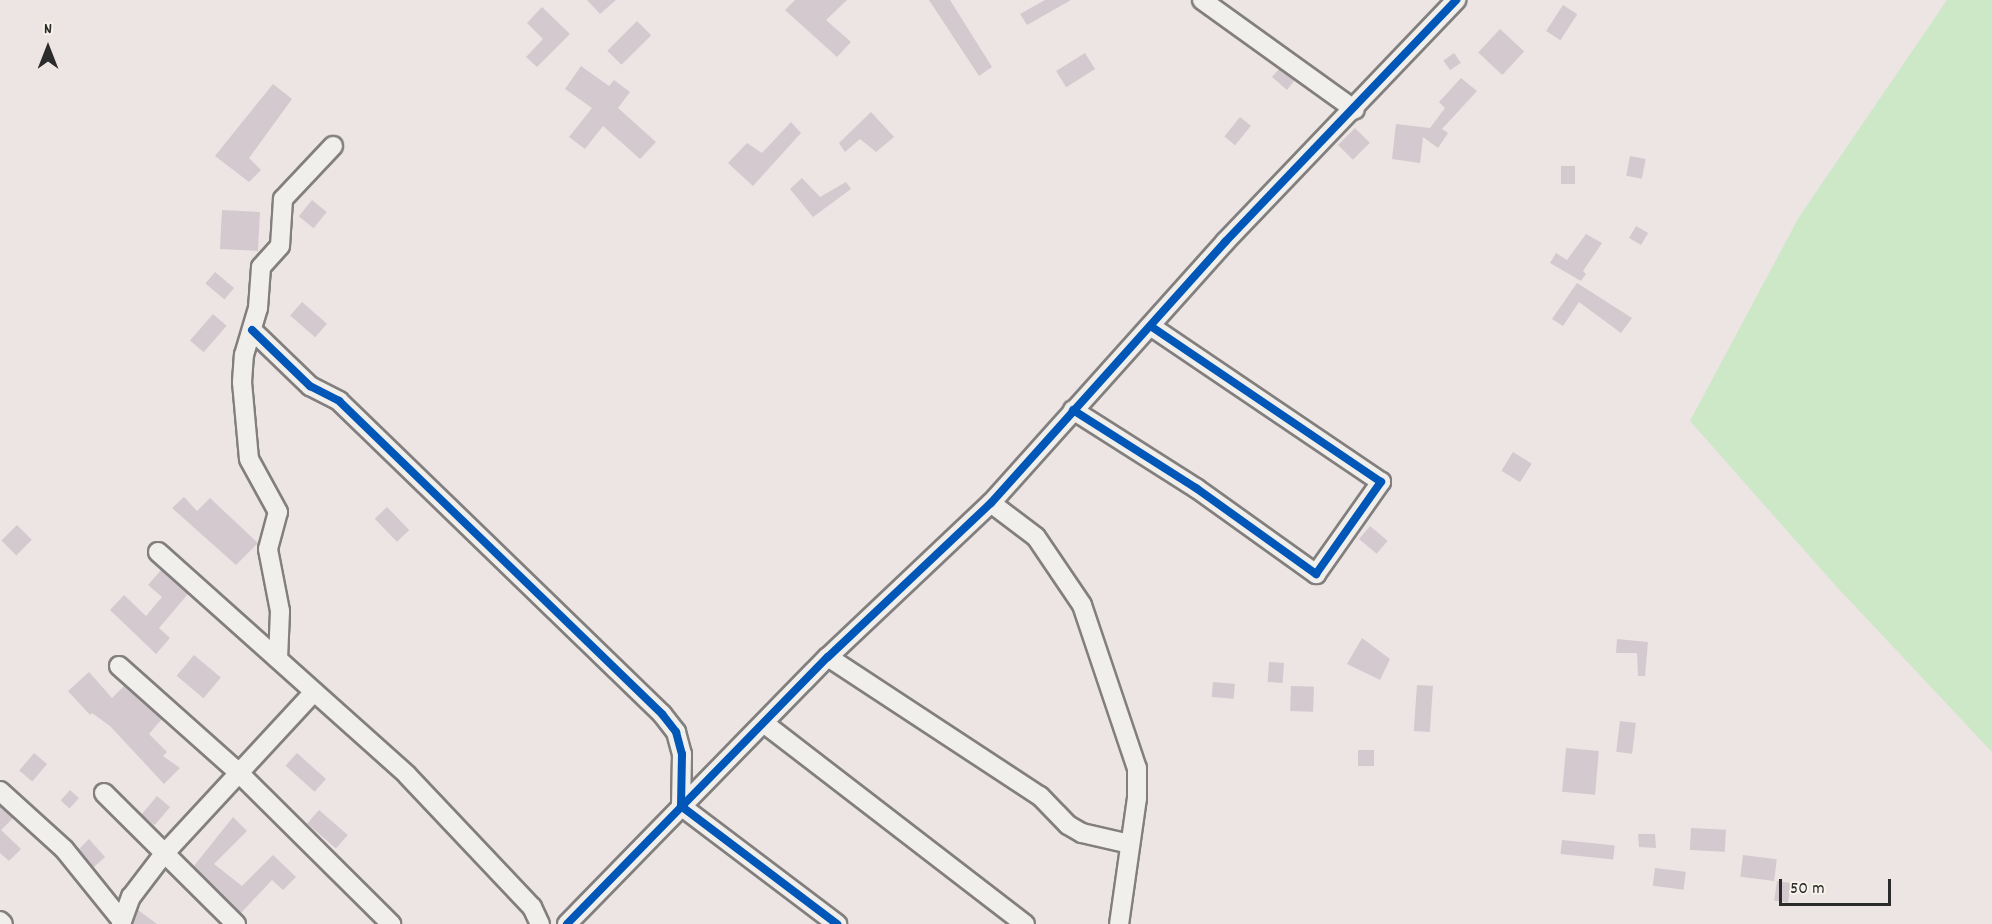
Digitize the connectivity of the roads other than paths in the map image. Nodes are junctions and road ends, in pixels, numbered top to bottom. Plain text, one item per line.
1 (1202, 0) edge
2 (1456, 0) edge
3 (1354, 110) junction
4 (333, 146) dead end
5 (1152, 327) junction
6 (252, 330) junction
7 (1073, 410) junction
8 (991, 502) junction
9 (158, 552) dead end
10 (828, 657) junction
11 (278, 659) junction
12 (119, 666) dead end
13 (314, 692) junction
14 (765, 724) junction
15 (238, 772) junction
16 (0, 791) edge
17 (104, 793) dead end
18 (681, 806) junction
19 (1130, 844) junction
20 (163, 855) junction
21 (122, 922) edge
22 (236, 924) edge
23 (391, 924) edge
24 (540, 924) edge
25 (567, 924) edge
26 (837, 924) edge
27 (1025, 924) edge
28 (1119, 924) edge

1 - 3 street
2 - 3 street
3 - 5 street
4 - 6 street
5 - 7 street
5 - 7 street
6 - 11 street
6 - 18 street
7 - 8 street
8 - 10 street
8 - 19 street
9 - 11 street
10 - 14 street
10 - 19 street
11 - 13 street
12 - 15 street
13 - 15 street
13 - 24 street
14 - 18 street
14 - 27 street
15 - 20 street
15 - 23 street
16 - 21 street
17 - 20 street
18 - 25 street
18 - 26 street
19 - 28 street
20 - 21 street
20 - 22 street

